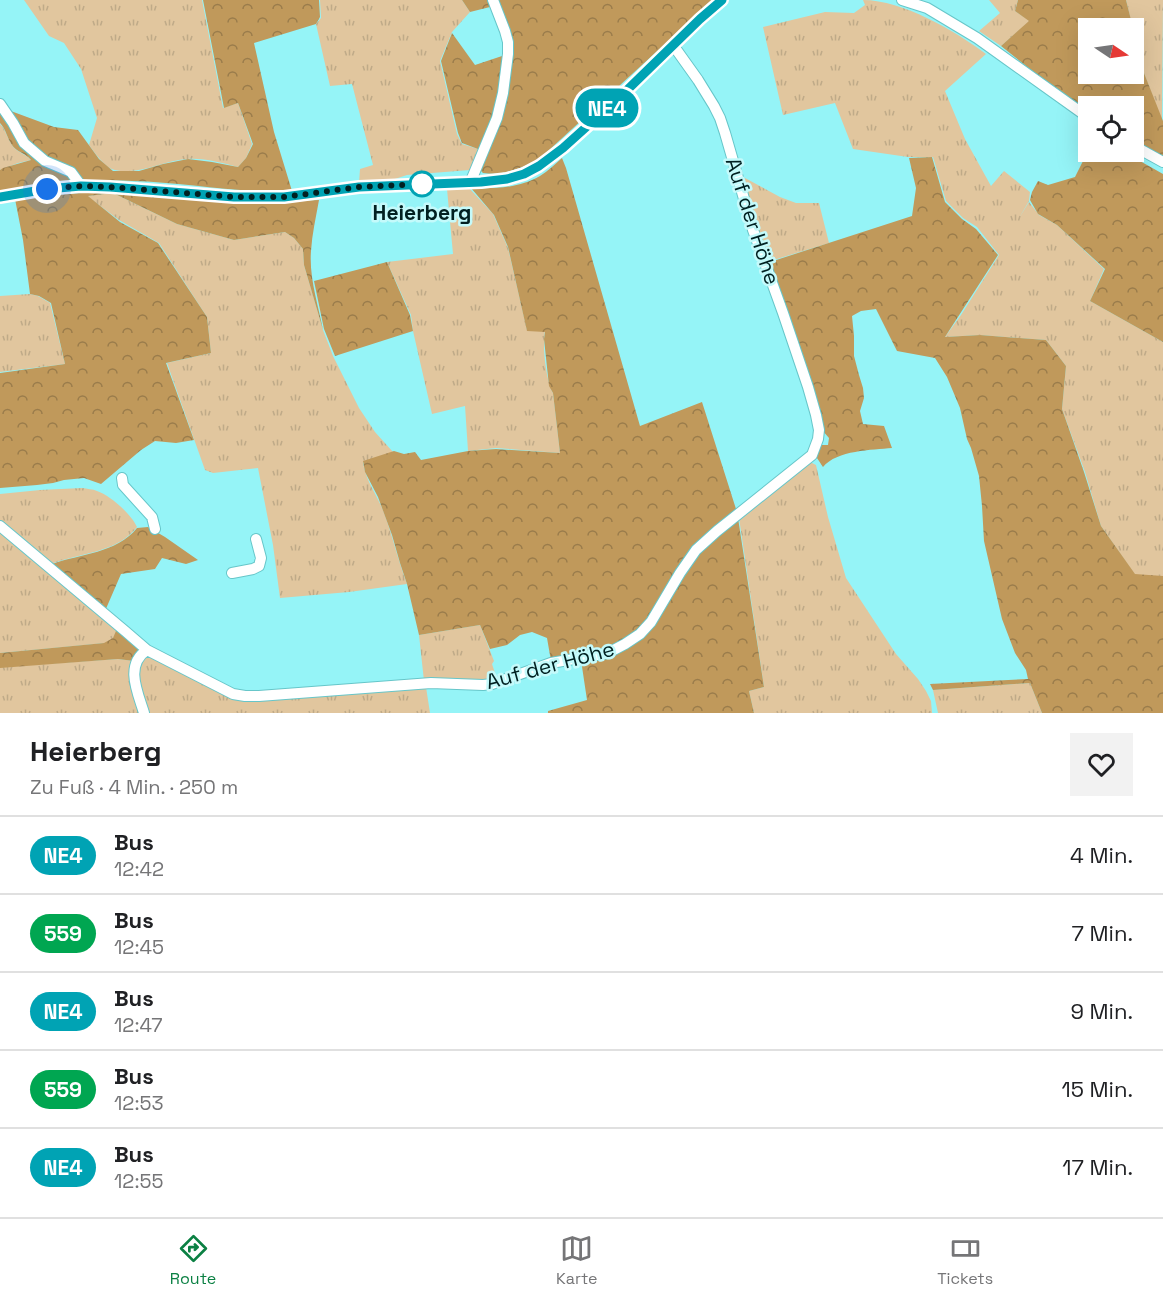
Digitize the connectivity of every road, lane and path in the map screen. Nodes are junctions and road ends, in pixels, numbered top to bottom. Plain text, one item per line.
1 (493, 0) edge
2 (722, 0) edge
3 (902, 0) edge
4 (673, 45) junction
5 (0, 104) edge
6 (1078, 110) edge
7 (1144, 152) edge
8 (1163, 162) edge
9 (470, 183) junction
10 (81, 186) junction
11 (0, 197) edge
12 (122, 478) dead end
13 (0, 526) edge
14 (155, 529) dead end
15 (256, 539) dead end
16 (232, 573) dead end
17 (147, 650) junction
18 (144, 713) edge

1 - 9 street
2 - 4 street
3 - 6 street
4 - 9 street
4 - 17 street, Auf der Höhe
5 - 10 street
7 - 8 street
9 - 10 street
10 - 11 street
12 - 14 street
13 - 17 street, Auf der Höhe
15 - 16 street
17 - 18 street

